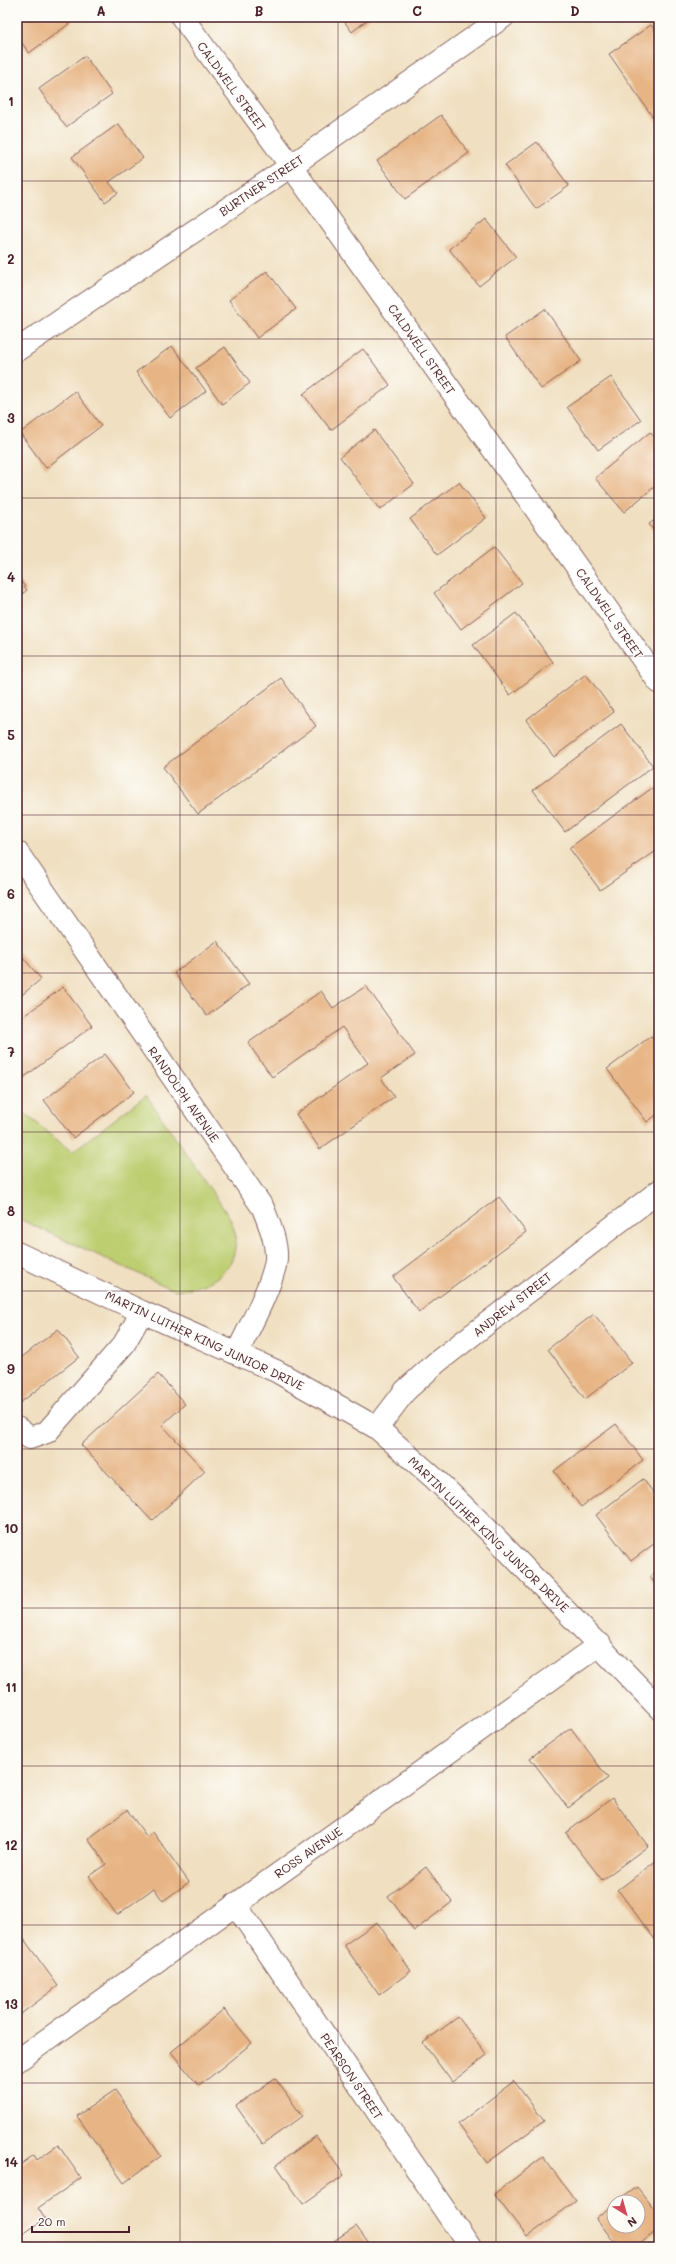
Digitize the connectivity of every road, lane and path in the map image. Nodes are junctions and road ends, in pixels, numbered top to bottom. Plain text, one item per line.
1 (182, 17) edge
2 (503, 17) edge
3 (291, 166) junction
4 (17, 350) edge
5 (659, 682) edge
6 (17, 852) edge
7 (659, 1191) edge
8 (17, 1254) edge
9 (142, 1312) junction
10 (237, 1353) junction
11 (17, 1428) edge
12 (377, 1428) junction
13 (600, 1644) junction
14 (659, 1708) edge
15 (234, 1904) junction
16 (17, 2061) edge
17 (470, 2247) edge

1 - 3 street, CALDWELL STREET
2 - 3 street, BURTNER STREET
3 - 4 street, BURTNER STREET
3 - 5 street, CALDWELL STREET
6 - 10 street, RANDOLPH AVENUE
7 - 12 street, ANDREW STREET
8 - 9 street, MARTIN LUTHER KING JUNIOR DRIVE
9 - 10 street, MARTIN LUTHER KING JUNIOR DRIVE
9 - 11 street
10 - 12 street, MARTIN LUTHER KING JUNIOR DRIVE
12 - 13 street, MARTIN LUTHER KING JUNIOR DRIVE
13 - 14 street, MARTIN LUTHER KING JUNIOR DRIVE
13 - 15 street, ROSS AVENUE
15 - 16 street, ROSS AVENUE
15 - 17 street, PEARSON STREET

